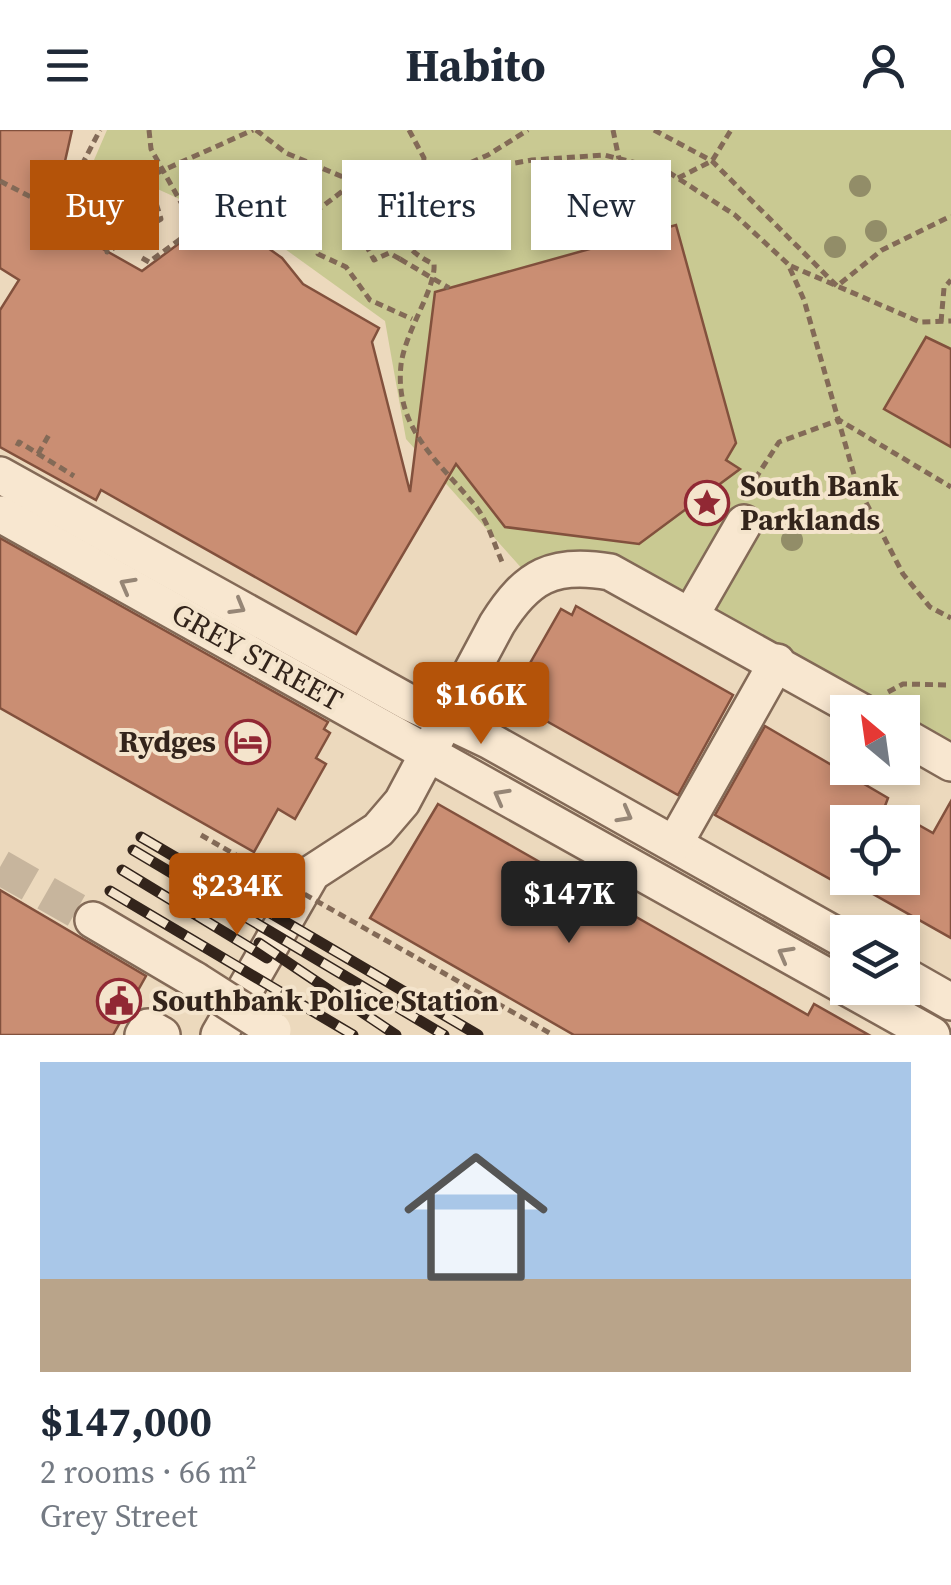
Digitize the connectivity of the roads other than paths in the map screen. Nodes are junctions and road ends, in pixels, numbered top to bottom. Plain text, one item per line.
1 (0, 476) edge
2 (0, 514) edge
3 (744, 523) dead end
4 (691, 615) junction
5 (777, 662) junction
6 (833, 695) edge
7 (447, 720) junction
8 (920, 746) edge
9 (428, 753) junction
10 (951, 763) edge
11 (675, 843) junction
12 (93, 920) tunnel mouth
13 (830, 932) edge
14 (920, 984) edge
15 (951, 1002) edge
16 (277, 1033) edge
17 (218, 1035) edge
18 (932, 1035) edge

1 -> 7 street, GREY STREET
9 -> 2 street, GREY STREET
3 - 4 street
4 - 5 street
4 - 7 street
5 - 6 street
5 - 11 street
7 - 9 street
7 -> 11 street, GREY STREET
8 - 10 street
9 - 17 street
18 -> 9 street, GREY STREET
11 - 13 street, GREY STREET
12 - 16 street, bridge
14 - 15 street

